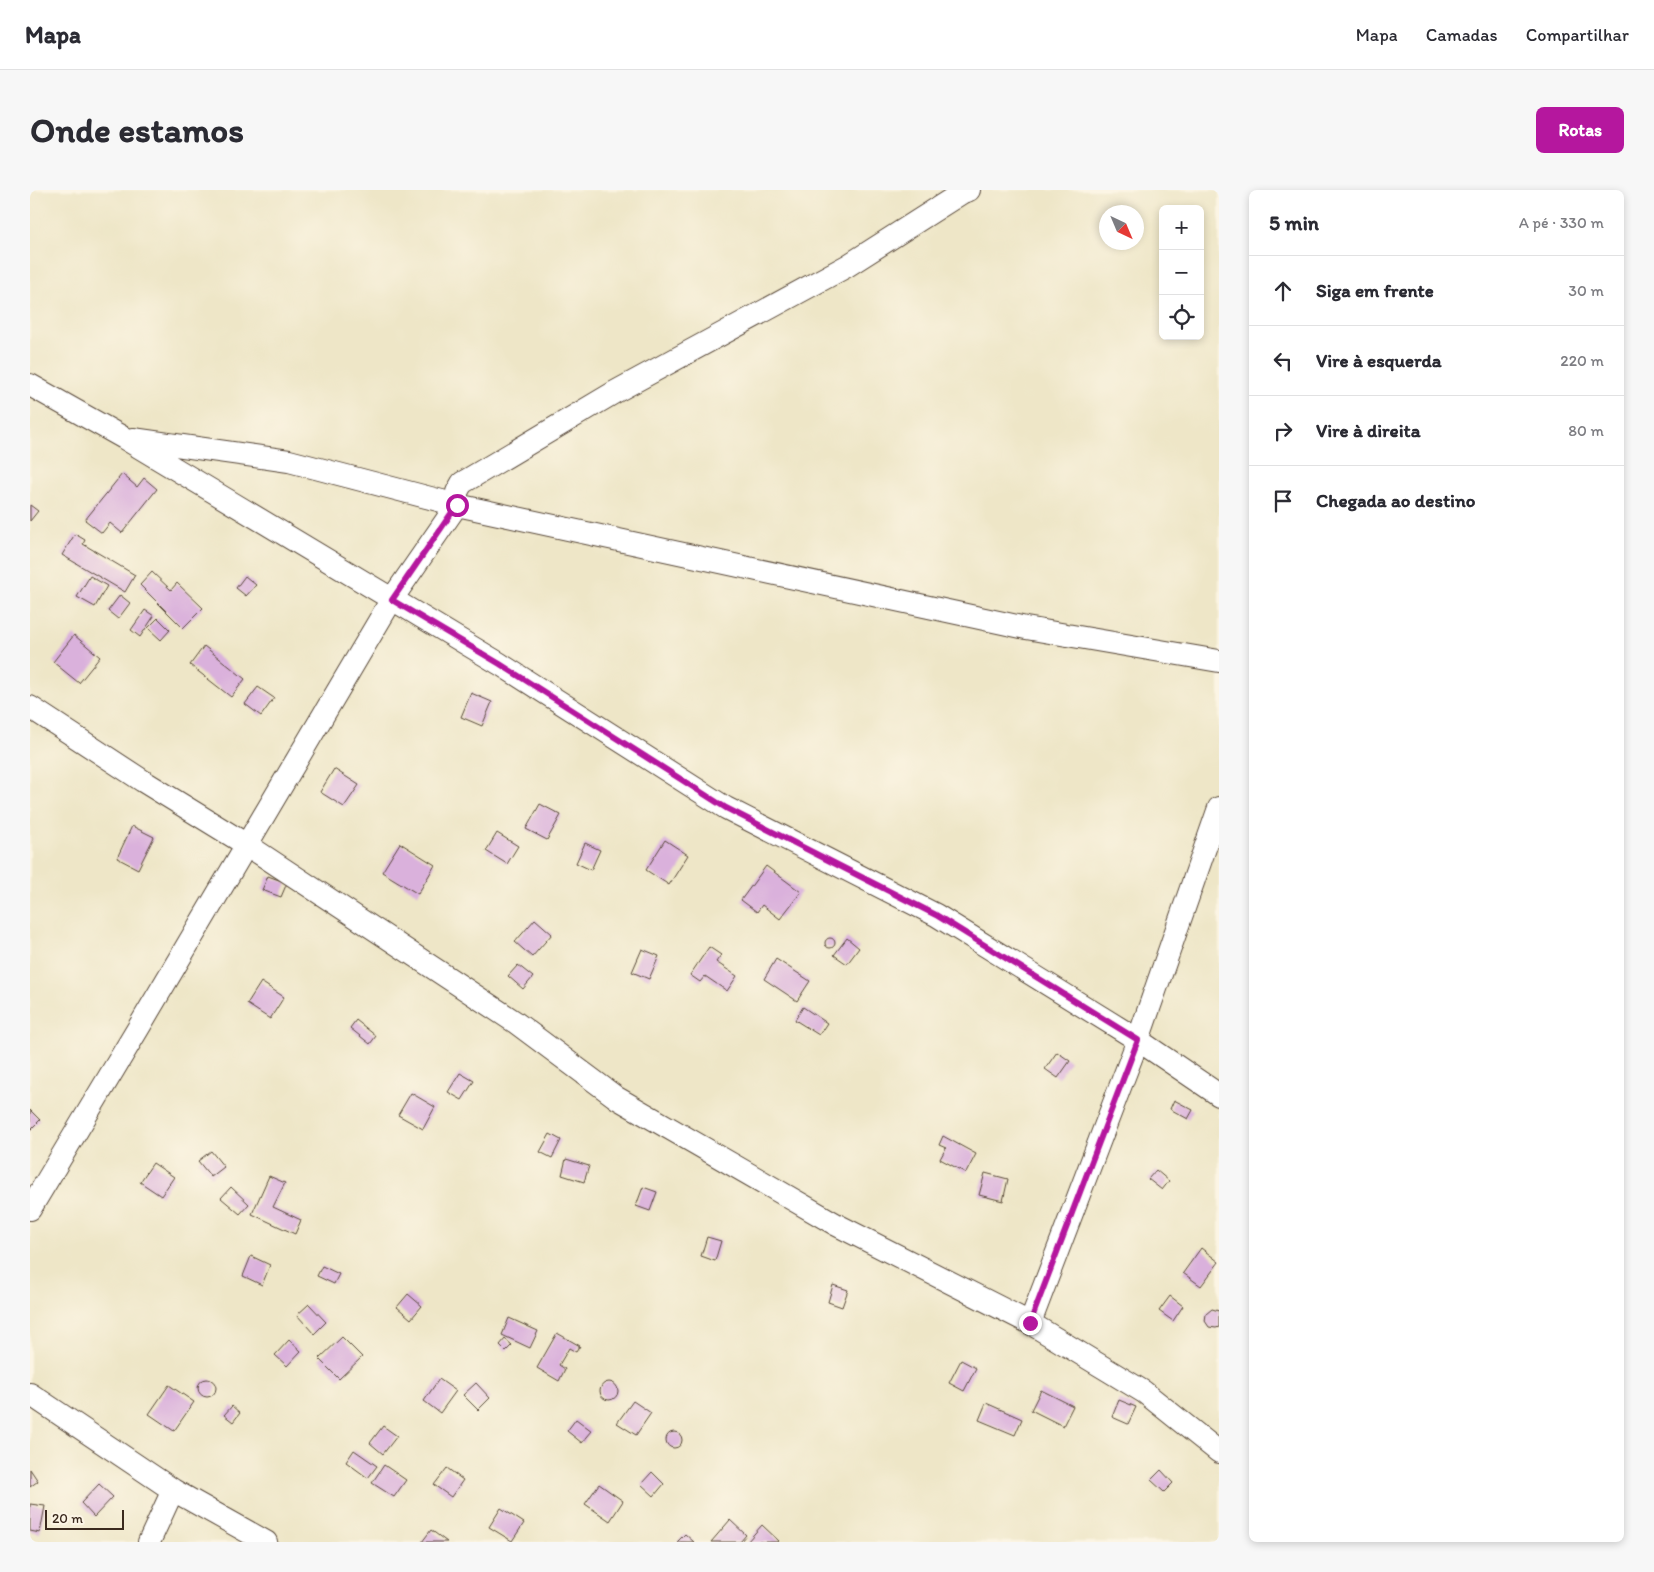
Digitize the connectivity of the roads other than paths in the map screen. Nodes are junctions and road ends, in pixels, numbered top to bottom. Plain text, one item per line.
1 (969, 190) edge
2 (30, 385) edge
3 (124, 438) junction
4 (457, 505) junction
5 (392, 600) junction
6 (1219, 661) edge
7 (30, 707) edge
8 (1219, 808) edge
9 (246, 845) junction
10 (1138, 1040) junction
11 (1219, 1095) edge
12 (30, 1209) edge
13 (1030, 1323) junction
14 (30, 1394) edge
15 (1219, 1452) edge
16 (174, 1490) junction
17 (148, 1542) edge
18 (266, 1542) edge

1 - 4 street
2 - 3 street
3 - 4 street
3 - 5 street
4 - 5 street
4 - 6 street
5 - 9 street
5 - 10 street
7 - 9 street
8 - 10 street
9 - 12 street
9 - 13 street
10 - 11 street
10 - 13 street
13 - 15 street
14 - 16 street
16 - 17 street
16 - 18 street

